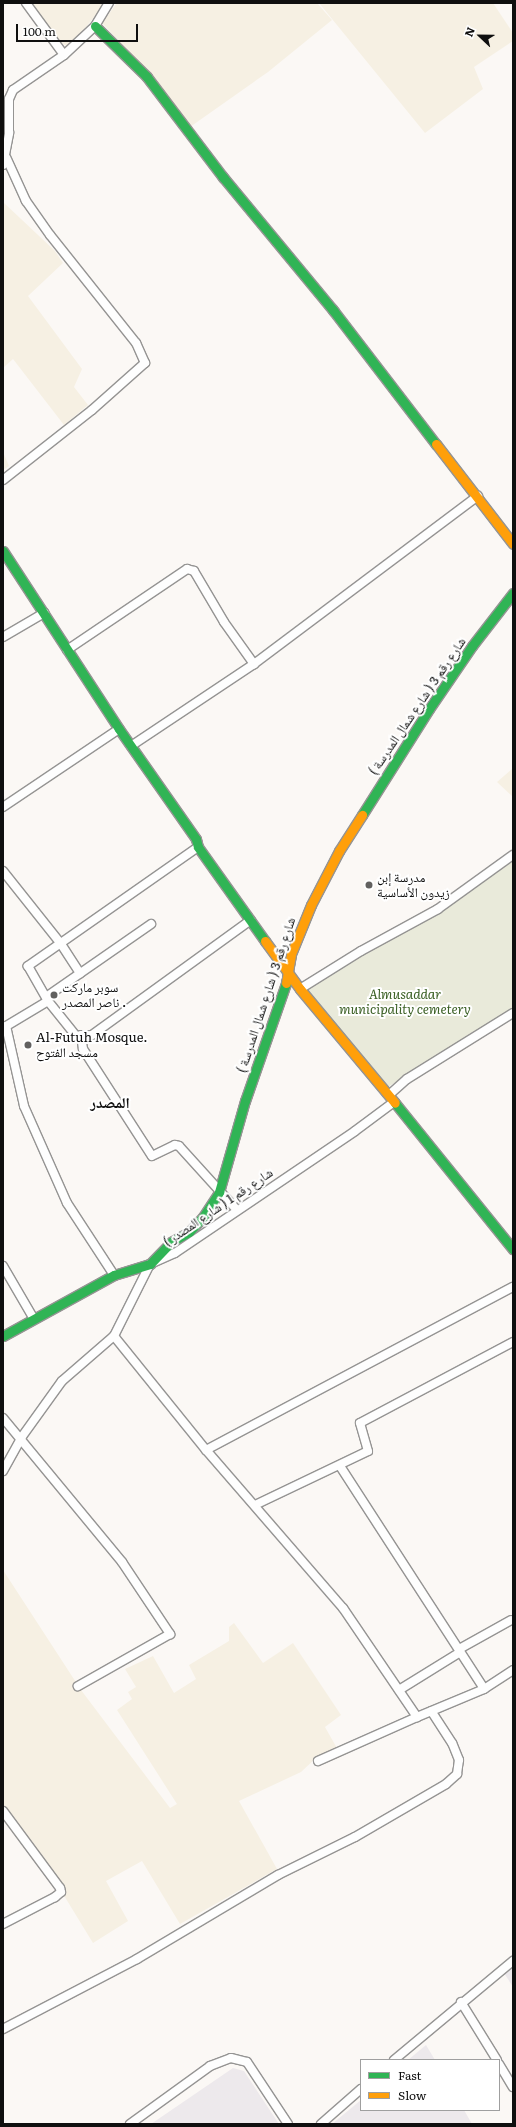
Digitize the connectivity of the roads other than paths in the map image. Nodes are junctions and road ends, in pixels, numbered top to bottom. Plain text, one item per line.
1 (26, 3) edge
2 (109, 3) edge
3 (95, 26) junction
4 (64, 55) junction
5 (6, 132) edge
6 (5, 161) edge
7 (3, 480) edge
8 (478, 496) junction
9 (513, 544) edge
10 (3, 551) edge
11 (513, 593) edge
12 (44, 613) junction
13 (3, 637) edge
14 (67, 650) junction
15 (254, 664) junction
16 (120, 729) junction
17 (131, 746) junction
18 (3, 807) edge
19 (198, 846) junction
20 (513, 855) edge
21 (3, 871) edge
22 (251, 920) junction
23 (150, 924) dead end
24 (61, 944) junction
25 (289, 971) junction
26 (80, 973) junction
27 (300, 989) junction
28 (47, 999) junction
29 (513, 1013) edge
30 (5, 1027) edge
31 (81, 1035) junction
32 (392, 1098) junction
33 (219, 1192) junction
34 (237, 1210) junction
35 (513, 1249) edge
36 (150, 1264) junction
37 (3, 1266) edge
38 (114, 1275) junction
39 (513, 1287) edge
40 (34, 1319) junction
41 (3, 1336) edge
42 (114, 1336) junction
43 (513, 1342) edge
44 (3, 1418) edge
45 (21, 1438) junction
46 (206, 1450) junction
47 (340, 1466) junction
48 (3, 1471) edge
49 (255, 1505) junction
50 (511, 1620) dead end
51 (459, 1653) junction
52 (513, 1670) edge
53 (78, 1686) dead end
54 (484, 1689) junction
55 (399, 1690) junction
56 (431, 1711) junction
57 (418, 1717) junction
58 (318, 1761) dead end
59 (3, 1811) edge
60 (3, 1924) edge
61 (513, 1961) edge
62 (461, 2002) junction
63 (3, 2029) edge
64 (395, 2059) edge
65 (496, 2059) edge
66 (500, 2066) edge
67 (513, 2087) edge
68 (360, 2090) edge
69 (130, 2124) edge
70 (288, 2124) edge
71 (321, 2124) edge

1 - 4 street
2 - 3 street
3 - 4 street
3 - 8 street
4 - 5 street
5 - 6 street
6 - 7 street
8 - 9 street
8 - 15 street
10 - 12 street
11 - 25 street, شارع رقم 3 ( شارع شمال المدرسة )
12 - 13 street
12 - 14 street
14 - 15 street
14 - 16 street
15 - 17 street
16 - 17 street
16 - 18 street
17 - 19 street
19 - 22 street
19 - 24 street
20 - 27 street
21 - 24 street
22 - 25 street
22 - 31 street
23 - 26 street
24 - 26 street
24 - 28 street
25 - 27 street
25 - 33 street, شارع رقم 3 ( شارع شمال المدرسة )
26 - 28 street
27 - 32 street
28 - 30 street
28 - 31 street
29 - 32 street, شارع رقم 1 ( شارع المصدر )
30 - 38 street
31 - 33 street
32 - 34 street, شارع رقم 1 ( شارع المصدر )
32 - 35 street
33 - 34 street
33 - 36 street, شارع رقم 3 ( شارع شمال المدرسة )
34 - 36 street, شارع رقم 1 ( شارع المصدر )
36 - 38 street, شارع رقم 1 ( شارع المصدر )
36 - 42 street
37 - 40 street
38 - 40 street, شارع رقم 1 ( شارع المصدر )
39 - 46 street
40 - 41 street, شارع رقم 1 ( شارع المصدر )
42 - 45 street
42 - 46 street
43 - 47 street
44 - 45 street
45 - 48 street
45 - 53 street
46 - 49 street
47 - 49 street
47 - 51 street
49 - 55 street
50 - 51 street
51 - 54 street
51 - 55 street
52 - 54 street
54 - 56 street
55 - 57 street
56 - 57 street
56 - 63 street
57 - 58 street
59 - 60 street
61 - 62 street
62 - 64 street
62 - 65 street
66 - 67 street
68 - 71 street
69 - 70 street

